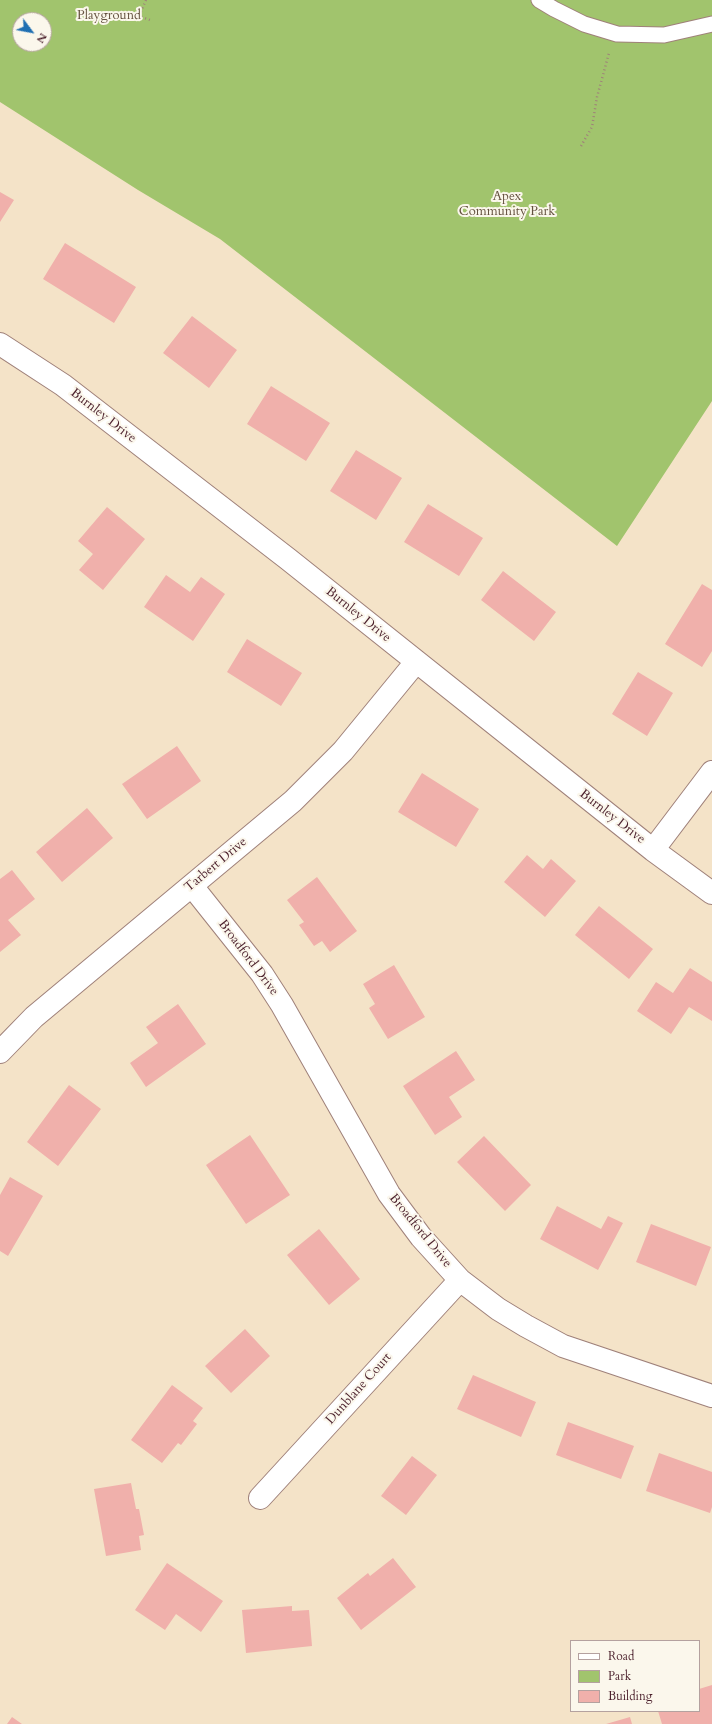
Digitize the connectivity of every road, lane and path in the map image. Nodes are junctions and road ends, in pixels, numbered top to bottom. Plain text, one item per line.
1 (146, 0) edge
2 (539, 0) edge
3 (150, 20) dead end
4 (712, 24) edge
5 (614, 33) junction
6 (581, 146) dead end
7 (0, 344) edge
8 (416, 662) junction
9 (712, 772) edge
10 (654, 850) junction
11 (192, 886) junction
12 (712, 894) edge
13 (0, 1052) edge
14 (460, 1280) junction
15 (712, 1396) edge
16 (260, 1498) dead end

1 - 3 path
2 - 5 lane
4 - 5 lane
5 - 6 path
7 - 8 street, Burnley Drive
8 - 10 street, Burnley Drive
8 - 11 street, Tarbert Drive
9 - 10 street
10 - 12 street, Burnley Drive
11 - 13 street, Tarbert Drive
11 - 14 street, Broadford Drive
14 - 15 street, Broadford Drive
14 - 16 street, Dunblane Court

